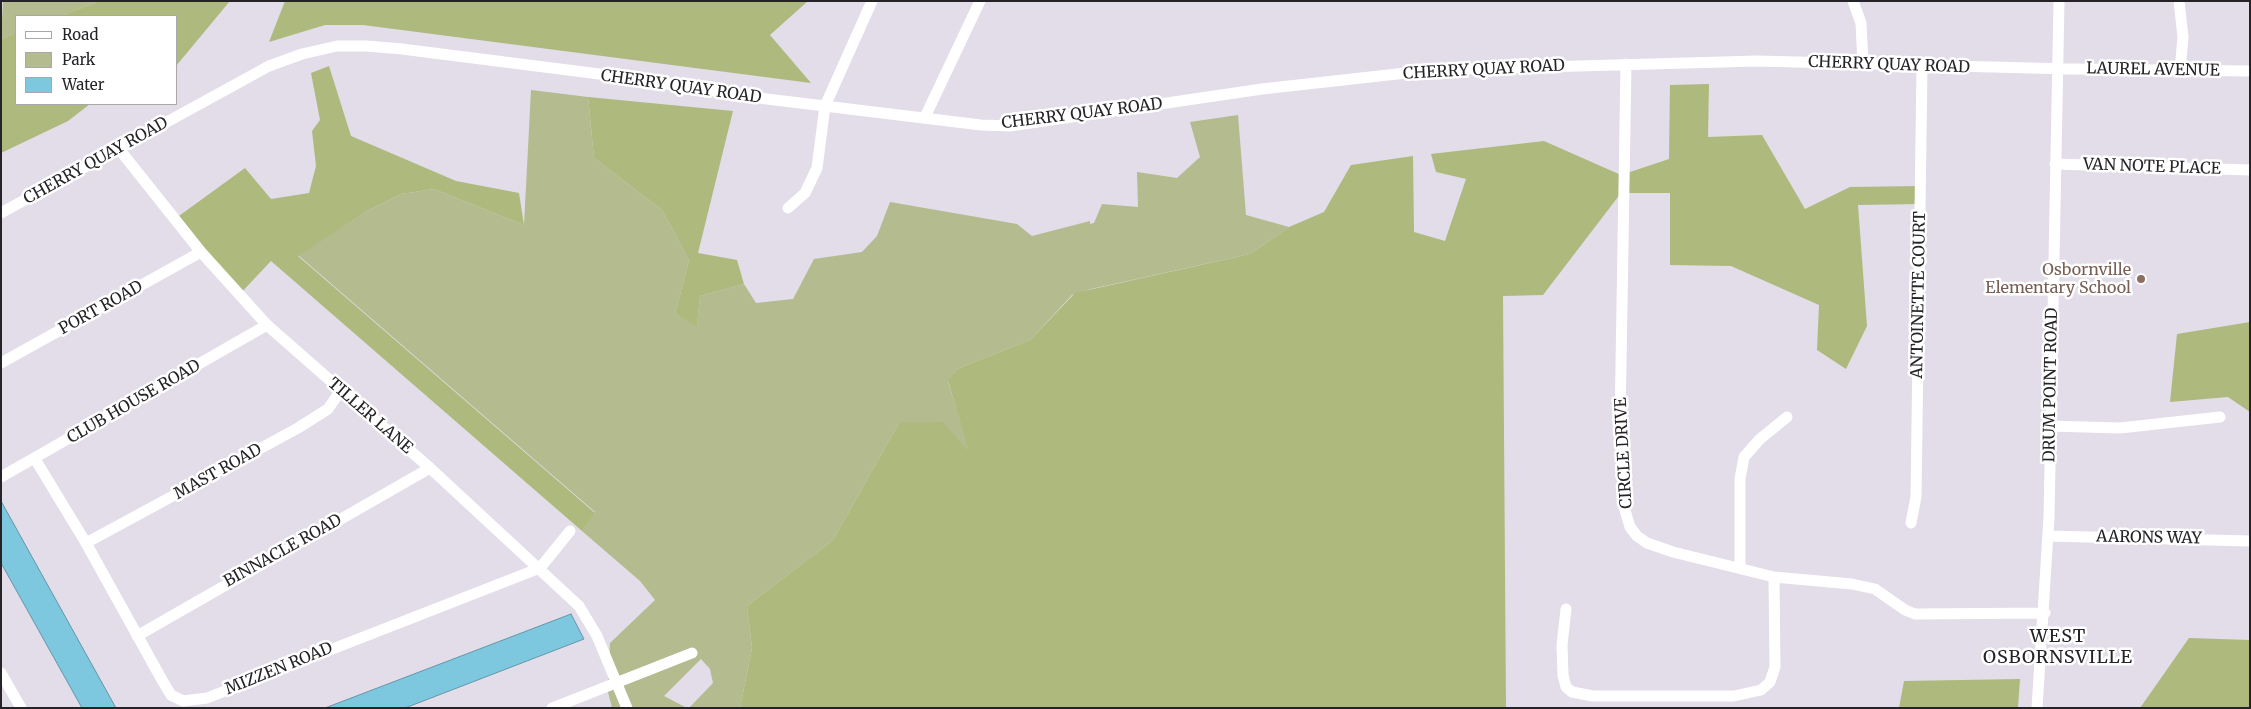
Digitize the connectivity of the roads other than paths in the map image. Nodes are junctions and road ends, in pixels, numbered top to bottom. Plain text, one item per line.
1 (872, 1) edge
2 (980, 1) edge
3 (1853, 1) edge
4 (2059, 1) edge
5 (2179, 1) edge
6 (1626, 64) junction
7 (1864, 64) junction
8 (1922, 66) junction
9 (2057, 69) junction
10 (2180, 70) junction
11 (2250, 71) edge
12 (825, 106) junction
13 (925, 117) junction
14 (119, 149) junction
15 (2055, 164) junction
16 (2250, 170) edge
17 (788, 208) dead end
18 (1, 213) edge
19 (201, 252) junction
20 (267, 326) junction
21 (1, 363) edge
22 (341, 390) junction
23 (2220, 417) dead end
24 (1787, 418) dead end
25 (2050, 426) junction
26 (35, 459) junction
27 (430, 468) junction
28 (1, 477) edge
29 (1911, 523) dead end
30 (570, 531) dead end
31 (2048, 536) junction
32 (2250, 540) edge
33 (86, 543) junction
34 (1740, 567) junction
35 (540, 568) junction
36 (1774, 577) junction
37 (1566, 609) dead end
38 (2044, 613) junction
39 (137, 636) junction
40 (692, 653) dead end
41 (1, 673) edge
42 (616, 683) junction
43 (21, 708) edge
44 (552, 708) edge
45 (627, 708) edge
46 (2037, 708) edge

1 - 12 street
2 - 13 street
3 - 7 street
4 - 9 street, DRUM POINT ROAD
5 - 10 street
6 - 7 street, CHERRY QUAY ROAD
6 - 13 street, CHERRY QUAY ROAD
6 - 34 street, CIRCLE DRIVE
7 - 8 street, CHERRY QUAY ROAD
8 - 9 street, CHERRY QUAY ROAD
8 - 29 street, ANTOINETTE COURT
9 - 10 street, LAUREL AVENUE
9 - 15 street, DRUM POINT ROAD
10 - 11 street, LAUREL AVENUE
12 - 13 street, CHERRY QUAY ROAD
12 - 14 street, CHERRY QUAY ROAD
12 - 17 street
14 - 18 street, CHERRY QUAY ROAD
14 - 19 street, TILLER LANE
15 - 16 street, VAN NOTE PLACE
15 - 25 street, DRUM POINT ROAD
19 - 20 street, TILLER LANE
19 - 21 street, PORT ROAD
20 - 22 street, TILLER LANE
20 - 26 street, CLUB HOUSE ROAD
22 - 27 street, TILLER LANE
22 - 33 street, MAST ROAD
23 - 25 street
24 - 34 street
25 - 31 street, DRUM POINT ROAD
26 - 28 street, CLUB HOUSE ROAD
26 - 33 street, MIZZEN ROAD
27 - 35 street, TILLER LANE
27 - 39 street, BINNACLE ROAD
30 - 35 street, MIZZEN ROAD
31 - 32 street, AARONS WAY
31 - 38 street, DRUM POINT ROAD
33 - 39 street, MIZZEN ROAD
34 - 36 street, CIRCLE DRIVE
35 - 39 street, MIZZEN ROAD
35 - 42 street, TILLER LANE
36 - 37 street
36 - 38 street, CIRCLE DRIVE
38 - 46 street, DRUM POINT ROAD
40 - 42 street
41 - 43 street
42 - 44 street
42 - 45 street, TILLER LANE

